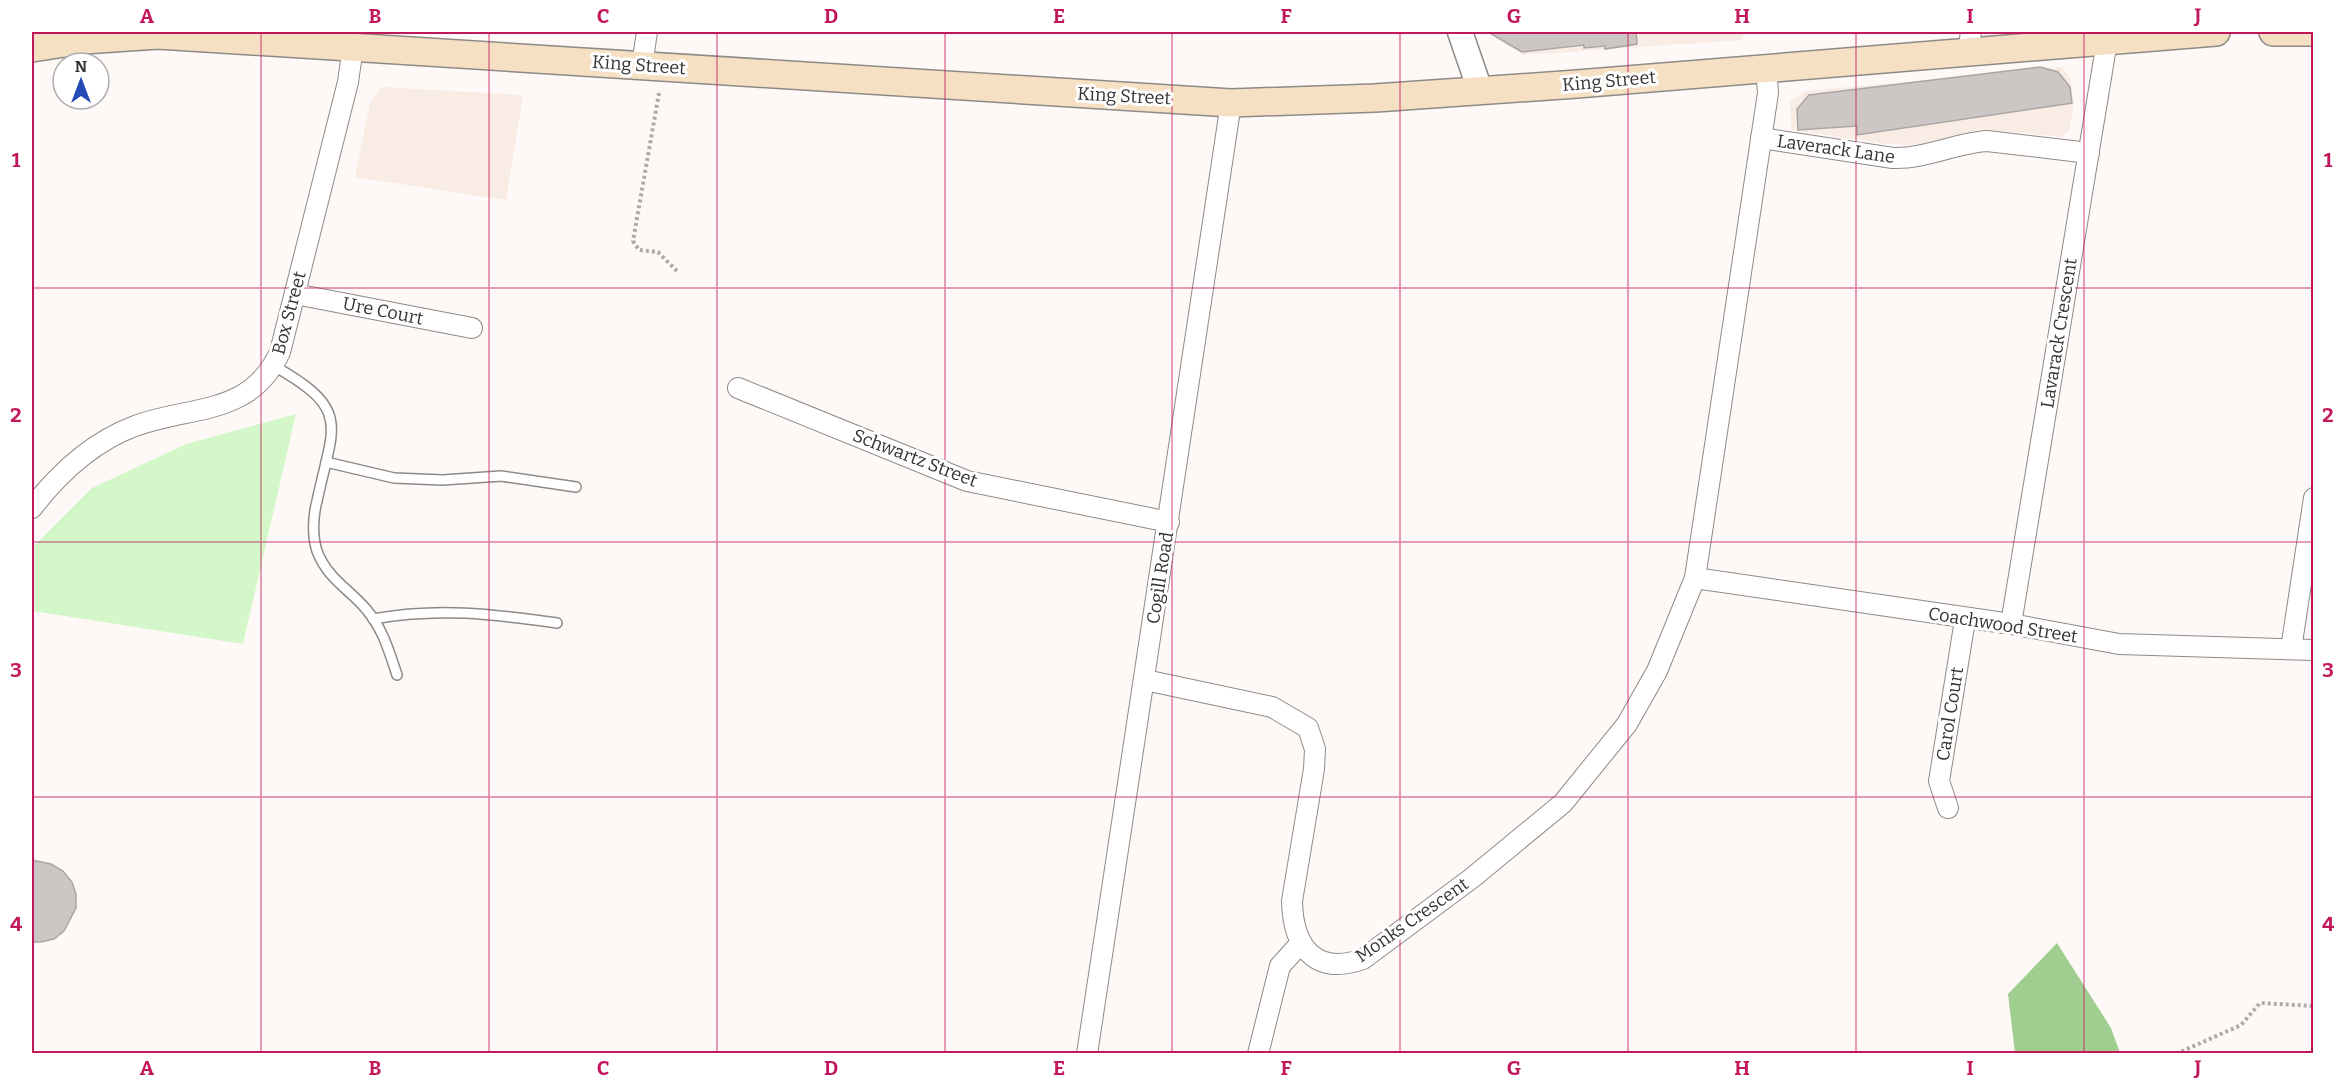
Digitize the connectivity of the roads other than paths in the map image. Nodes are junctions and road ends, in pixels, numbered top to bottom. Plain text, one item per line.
1 (647, 32) edge
2 (1460, 32) edge
3 (2216, 32) edge
4 (2273, 32) edge
5 (2313, 32) edge
6 (2107, 41) junction
7 (369, 42) edge
8 (1969, 42) edge
9 (32, 48) edge
10 (642, 65) junction
11 (1766, 67) junction
12 (1480, 90) junction
13 (1231, 102) junction
14 (1761, 138) junction
15 (2089, 153) junction
16 (295, 294) junction
17 (472, 328) dead end
18 (274, 366) junction
19 (738, 388) dead end
20 (326, 462) junction
21 (576, 487) dead end
22 (2313, 498) edge
23 (32, 508) edge
24 (1168, 522) junction
25 (1695, 578) junction
26 (373, 619) junction
27 (1965, 620) junction
28 (557, 623) dead end
29 (2011, 624) junction
30 (2291, 649) junction
31 (2313, 650) edge
32 (397, 675) dead end
33 (1145, 680) junction
34 (1948, 808) dead end
35 (1300, 944) junction
36 (1087, 1053) edge
37 (1258, 1053) edge

1 - 10 street
2 - 12 street
3 - 6 main road, King Street
4 - 5 main road
6 - 8 main road, King Street
6 - 15 street, Lavarack Crescent
7 - 9 main road, King Street
7 - 10 main road, King Street
7 - 16 street, Box Street
8 - 11 main road, King Street
10 - 13 main road, King Street
11 - 12 main road, King Street
11 - 14 street
12 - 13 main road, King Street
13 - 24 street, Cogill Road
14 - 15 street, Laverack Lane
14 - 25 street
15 - 29 street, Lavarack Crescent
16 - 17 street, Ure Court
16 - 18 street, Box Street
18 - 20 lane
18 - 23 street, Box Street
19 - 24 street, Schwartz Street
20 - 21 lane
20 - 26 lane
22 - 30 street
24 - 33 street, Cogill Road
25 - 27 street, Coachwood Street
25 - 35 street, Monks Crescent
26 - 28 lane
26 - 32 lane
27 - 29 street, Coachwood Street
27 - 34 street, Carol Court
29 - 30 street, Coachwood Street
30 - 31 street, Coachwood Street
33 - 35 street
33 - 36 street, Cogill Road
35 - 37 street

